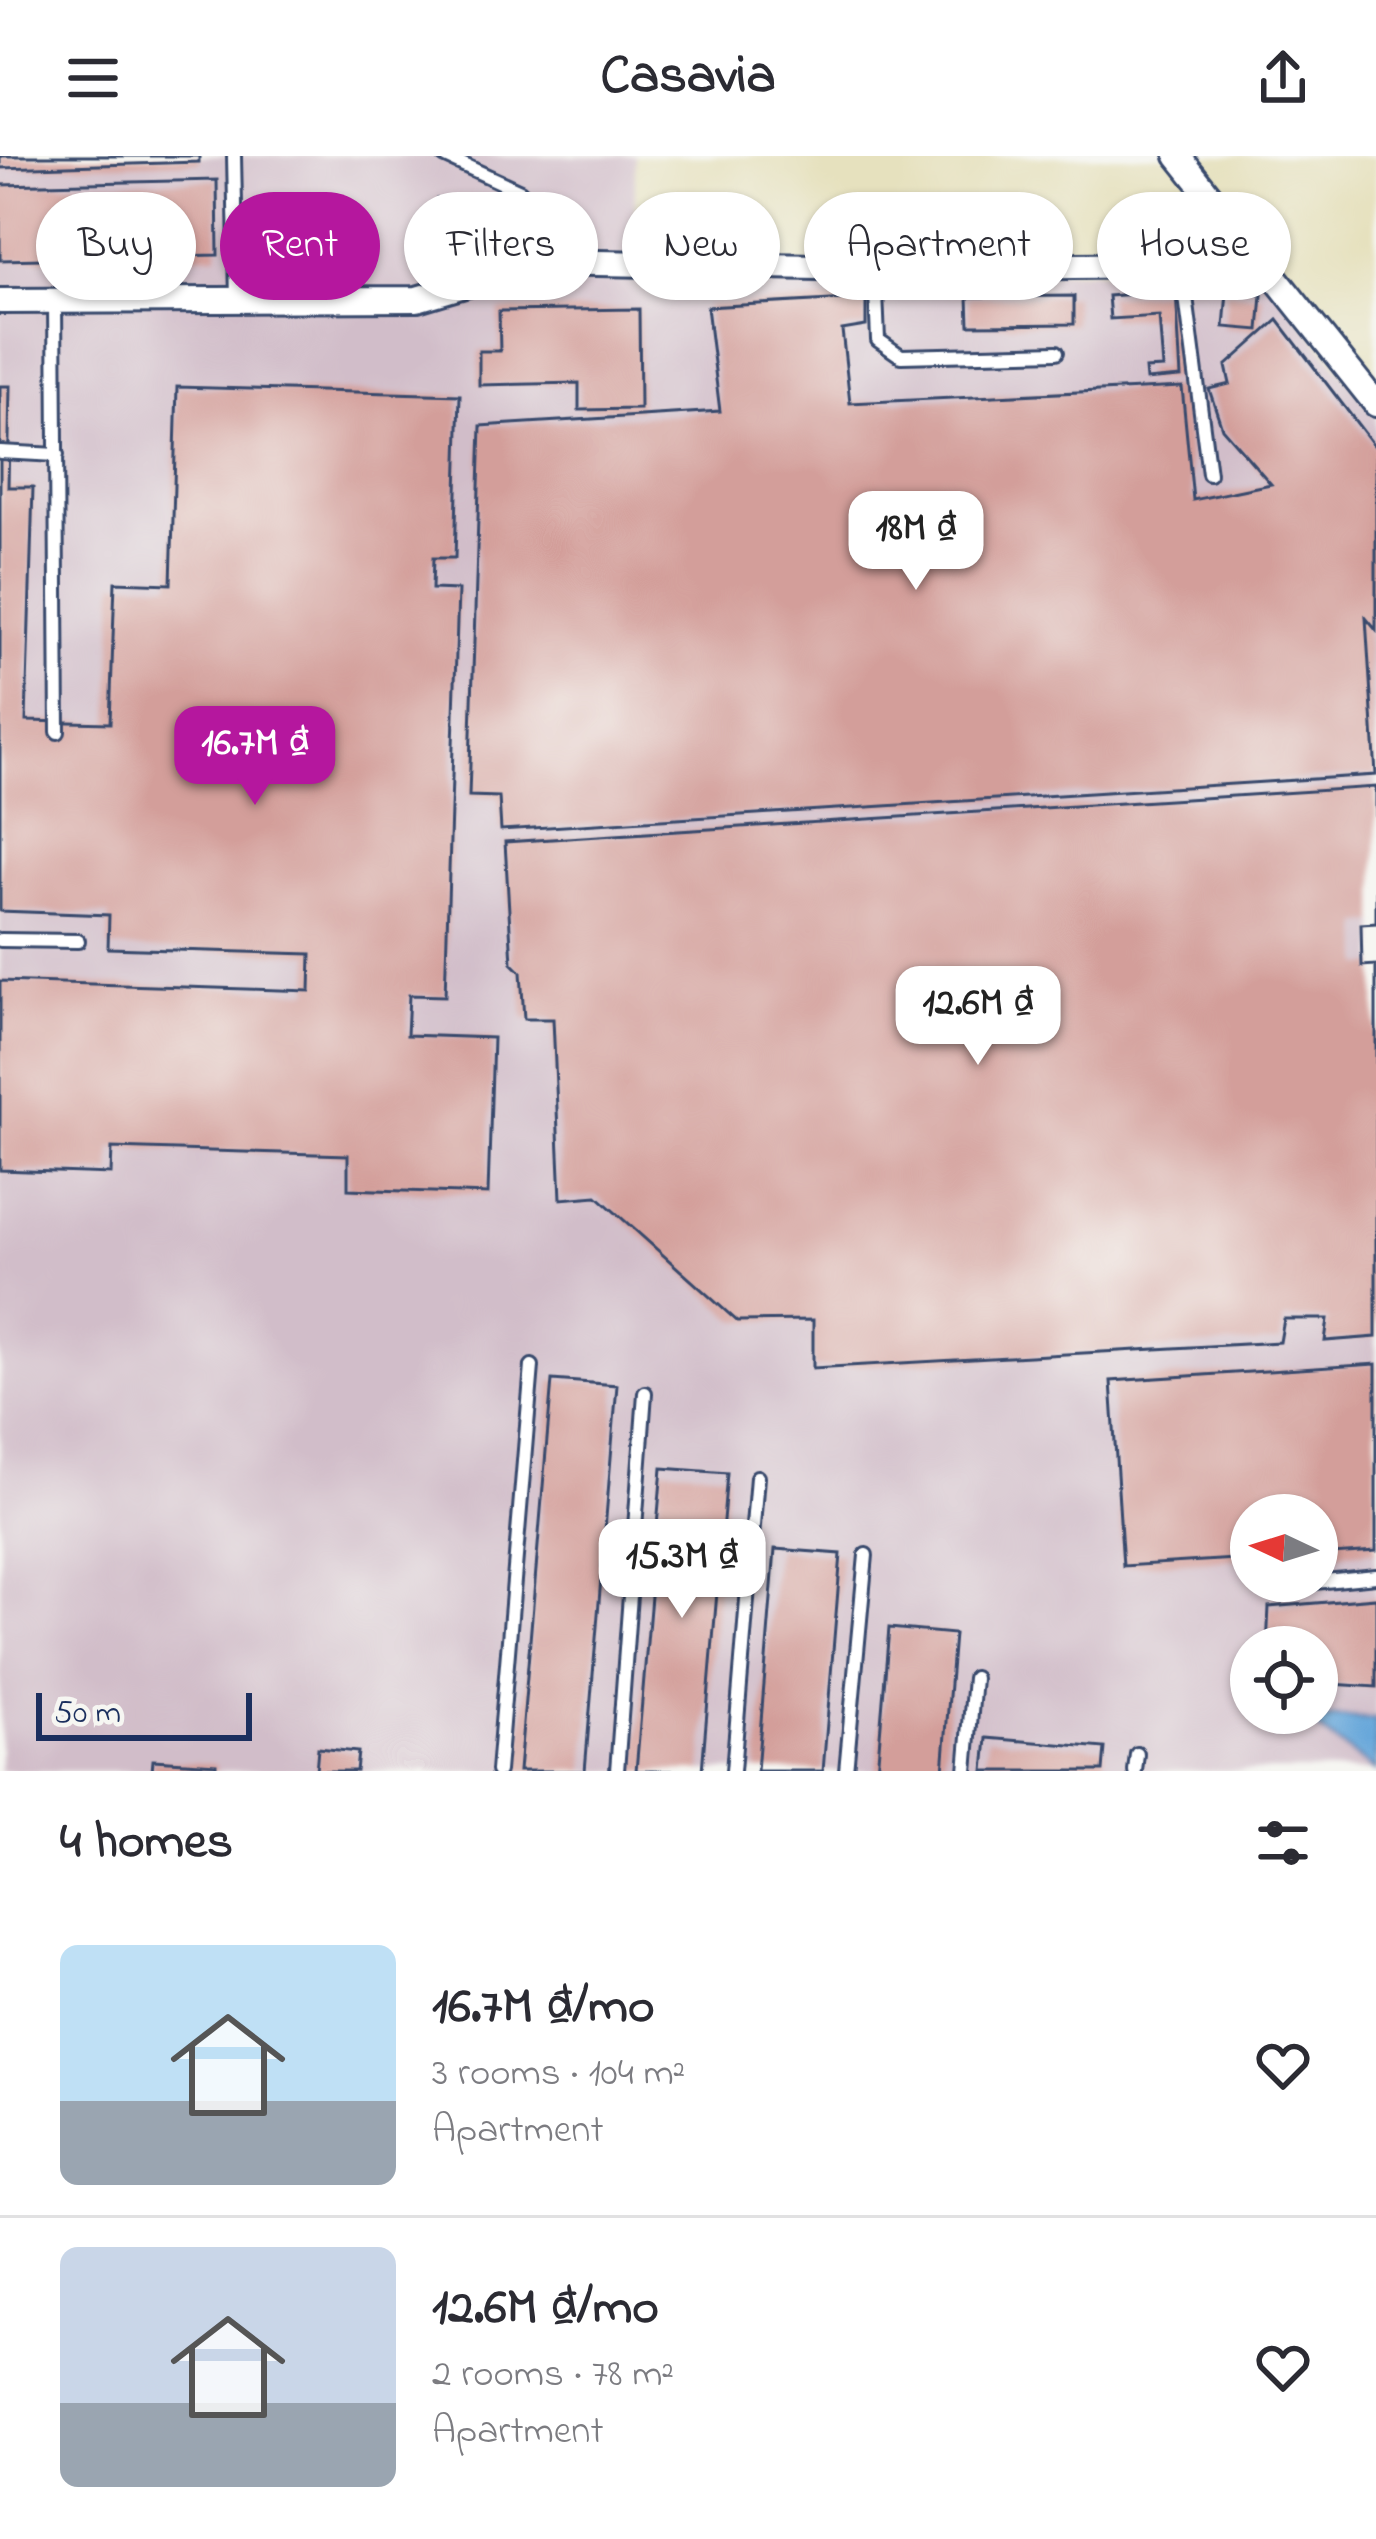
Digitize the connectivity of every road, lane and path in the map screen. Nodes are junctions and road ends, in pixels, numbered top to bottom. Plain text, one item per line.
1 (234, 156) edge
2 (444, 156) edge
3 (1178, 156) edge
4 (522, 192) edge
5 (1207, 192) edge
6 (598, 263) edge
7 (804, 267) edge
8 (1291, 298) edge
9 (404, 299) edge
10 (55, 300) junction
11 (876, 300) edge
12 (1186, 300) edge
13 (0, 301) edge
14 (237, 301) junction
15 (1057, 352) dead end
16 (1376, 404) edge
17 (0, 452) edge
18 (56, 455) junction
19 (1209, 474) dead end
20 (58, 732) dead end
21 (0, 940) edge
22 (78, 941) dead end
23 (532, 1366) dead end
24 (645, 1393) dead end
25 (757, 1477) dead end
26 (866, 1555) dead end
27 (1376, 1576) edge
28 (1338, 1580) edge
29 (974, 1678) dead end
30 (1137, 1754) dead end
31 (498, 1771) edge
32 (617, 1771) edge
33 (733, 1771) edge
34 (846, 1771) edge
35 (966, 1771) edge
36 (1136, 1771) edge

1 - 14 lane
2 - 4 lane
3 - 5 street
6 - 7 street
8 - 16 street
9 - 14 street
10 - 13 street
10 - 14 street
10 - 18 lane
11 - 15 lane
12 - 19 lane
17 - 18 lane
18 - 20 lane
21 - 22 lane
23 - 31 lane
24 - 32 lane
25 - 33 lane
26 - 34 lane
27 - 28 lane
29 - 35 lane
30 - 36 lane

